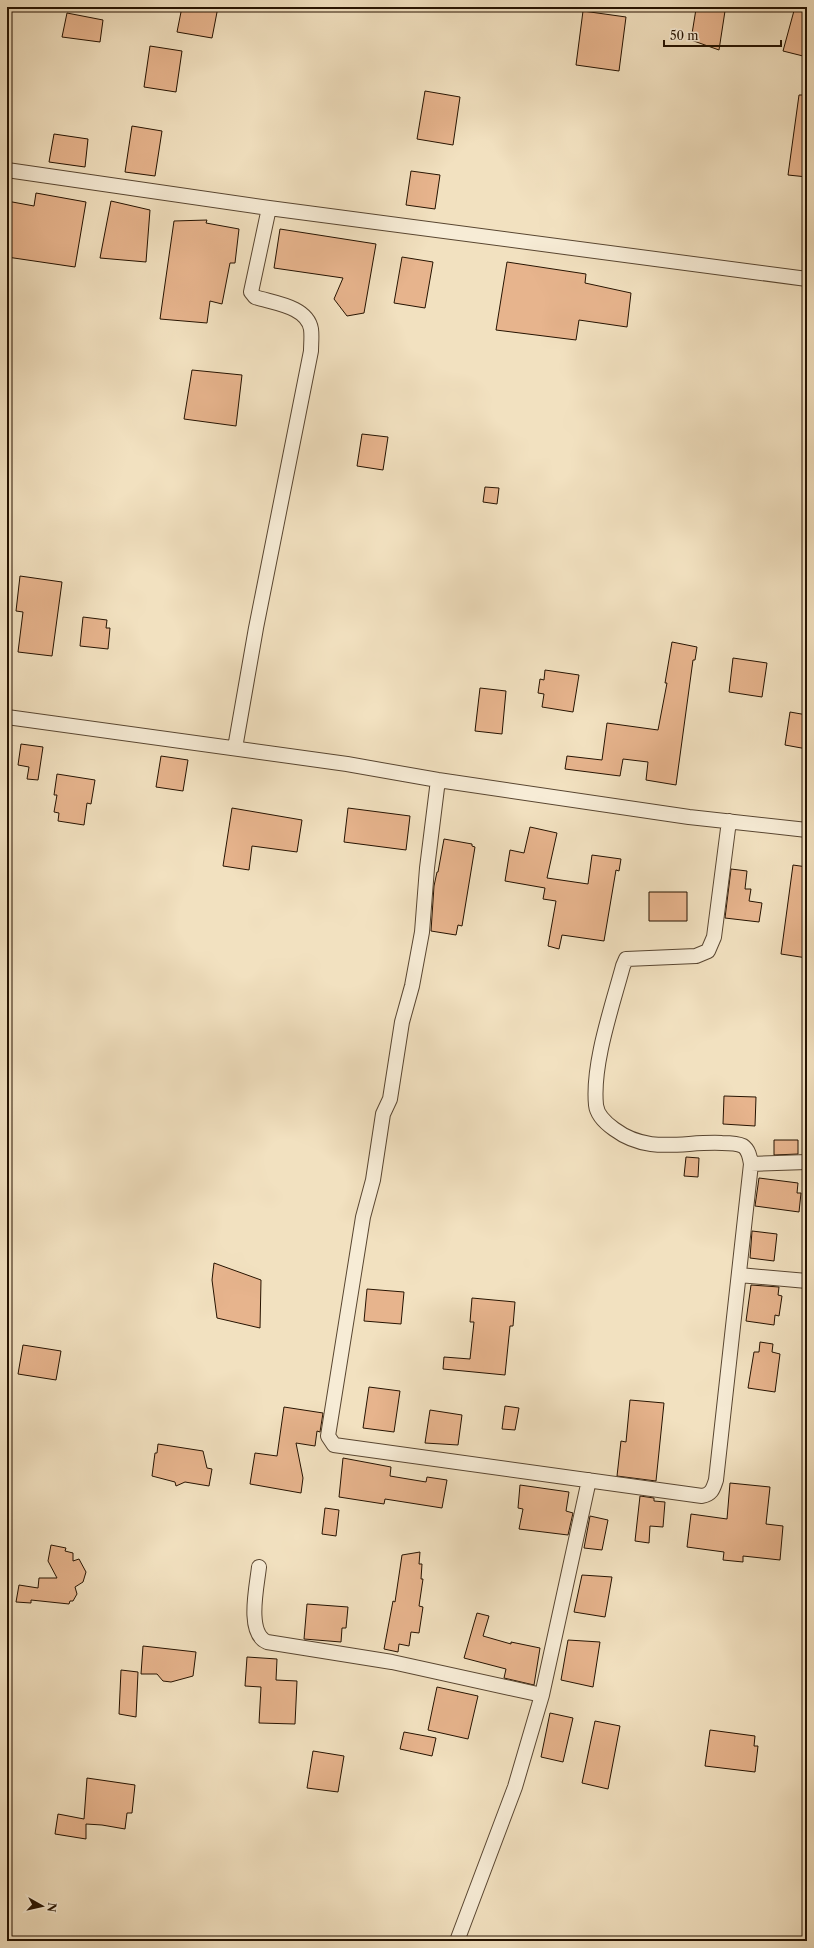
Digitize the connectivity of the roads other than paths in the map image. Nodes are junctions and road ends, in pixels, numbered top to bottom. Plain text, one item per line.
1 (7, 170) edge
2 (269, 208) junction
3 (807, 279) edge
4 (7, 717) edge
5 (235, 748) junction
6 (438, 780) junction
7 (729, 822) junction
8 (807, 830) edge
9 (807, 1162) edge
10 (751, 1164) junction
11 (739, 1275) junction
12 (807, 1281) edge
13 (589, 1480) junction
14 (259, 1567) dead end
15 (542, 1695) junction
16 (457, 1941) edge

1 - 2 street
2 - 3 street
2 - 5 street
4 - 5 street
5 - 6 street
6 - 7 street
6 - 13 street
7 - 8 street
7 - 10 street
9 - 10 street
10 - 11 street
11 - 12 street
11 - 13 street
13 - 15 street
14 - 15 street
15 - 16 street

